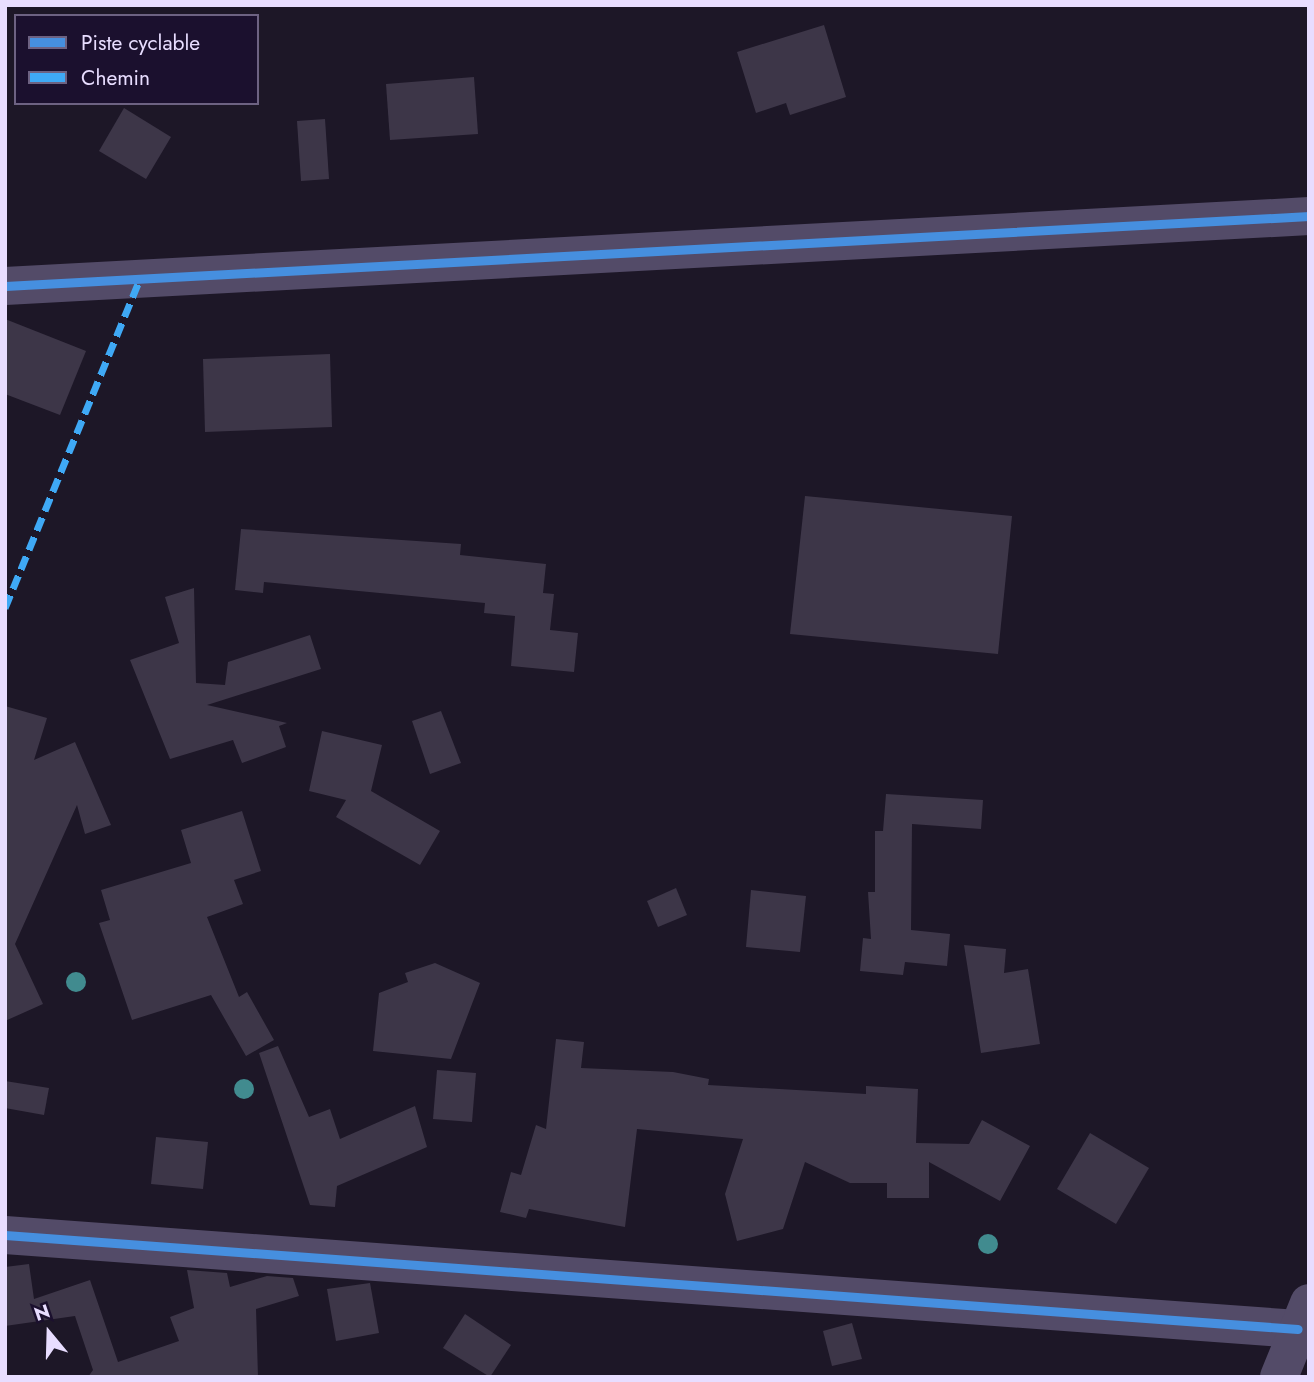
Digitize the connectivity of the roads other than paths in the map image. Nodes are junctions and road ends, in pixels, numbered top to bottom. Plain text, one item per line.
1 (1309, 216) edge
2 (5, 286) edge
3 (5, 1235) edge
4 (1303, 1316) edge
5 (1279, 1377) edge

1 - 2 street
3 - 4 street
4 - 5 street

